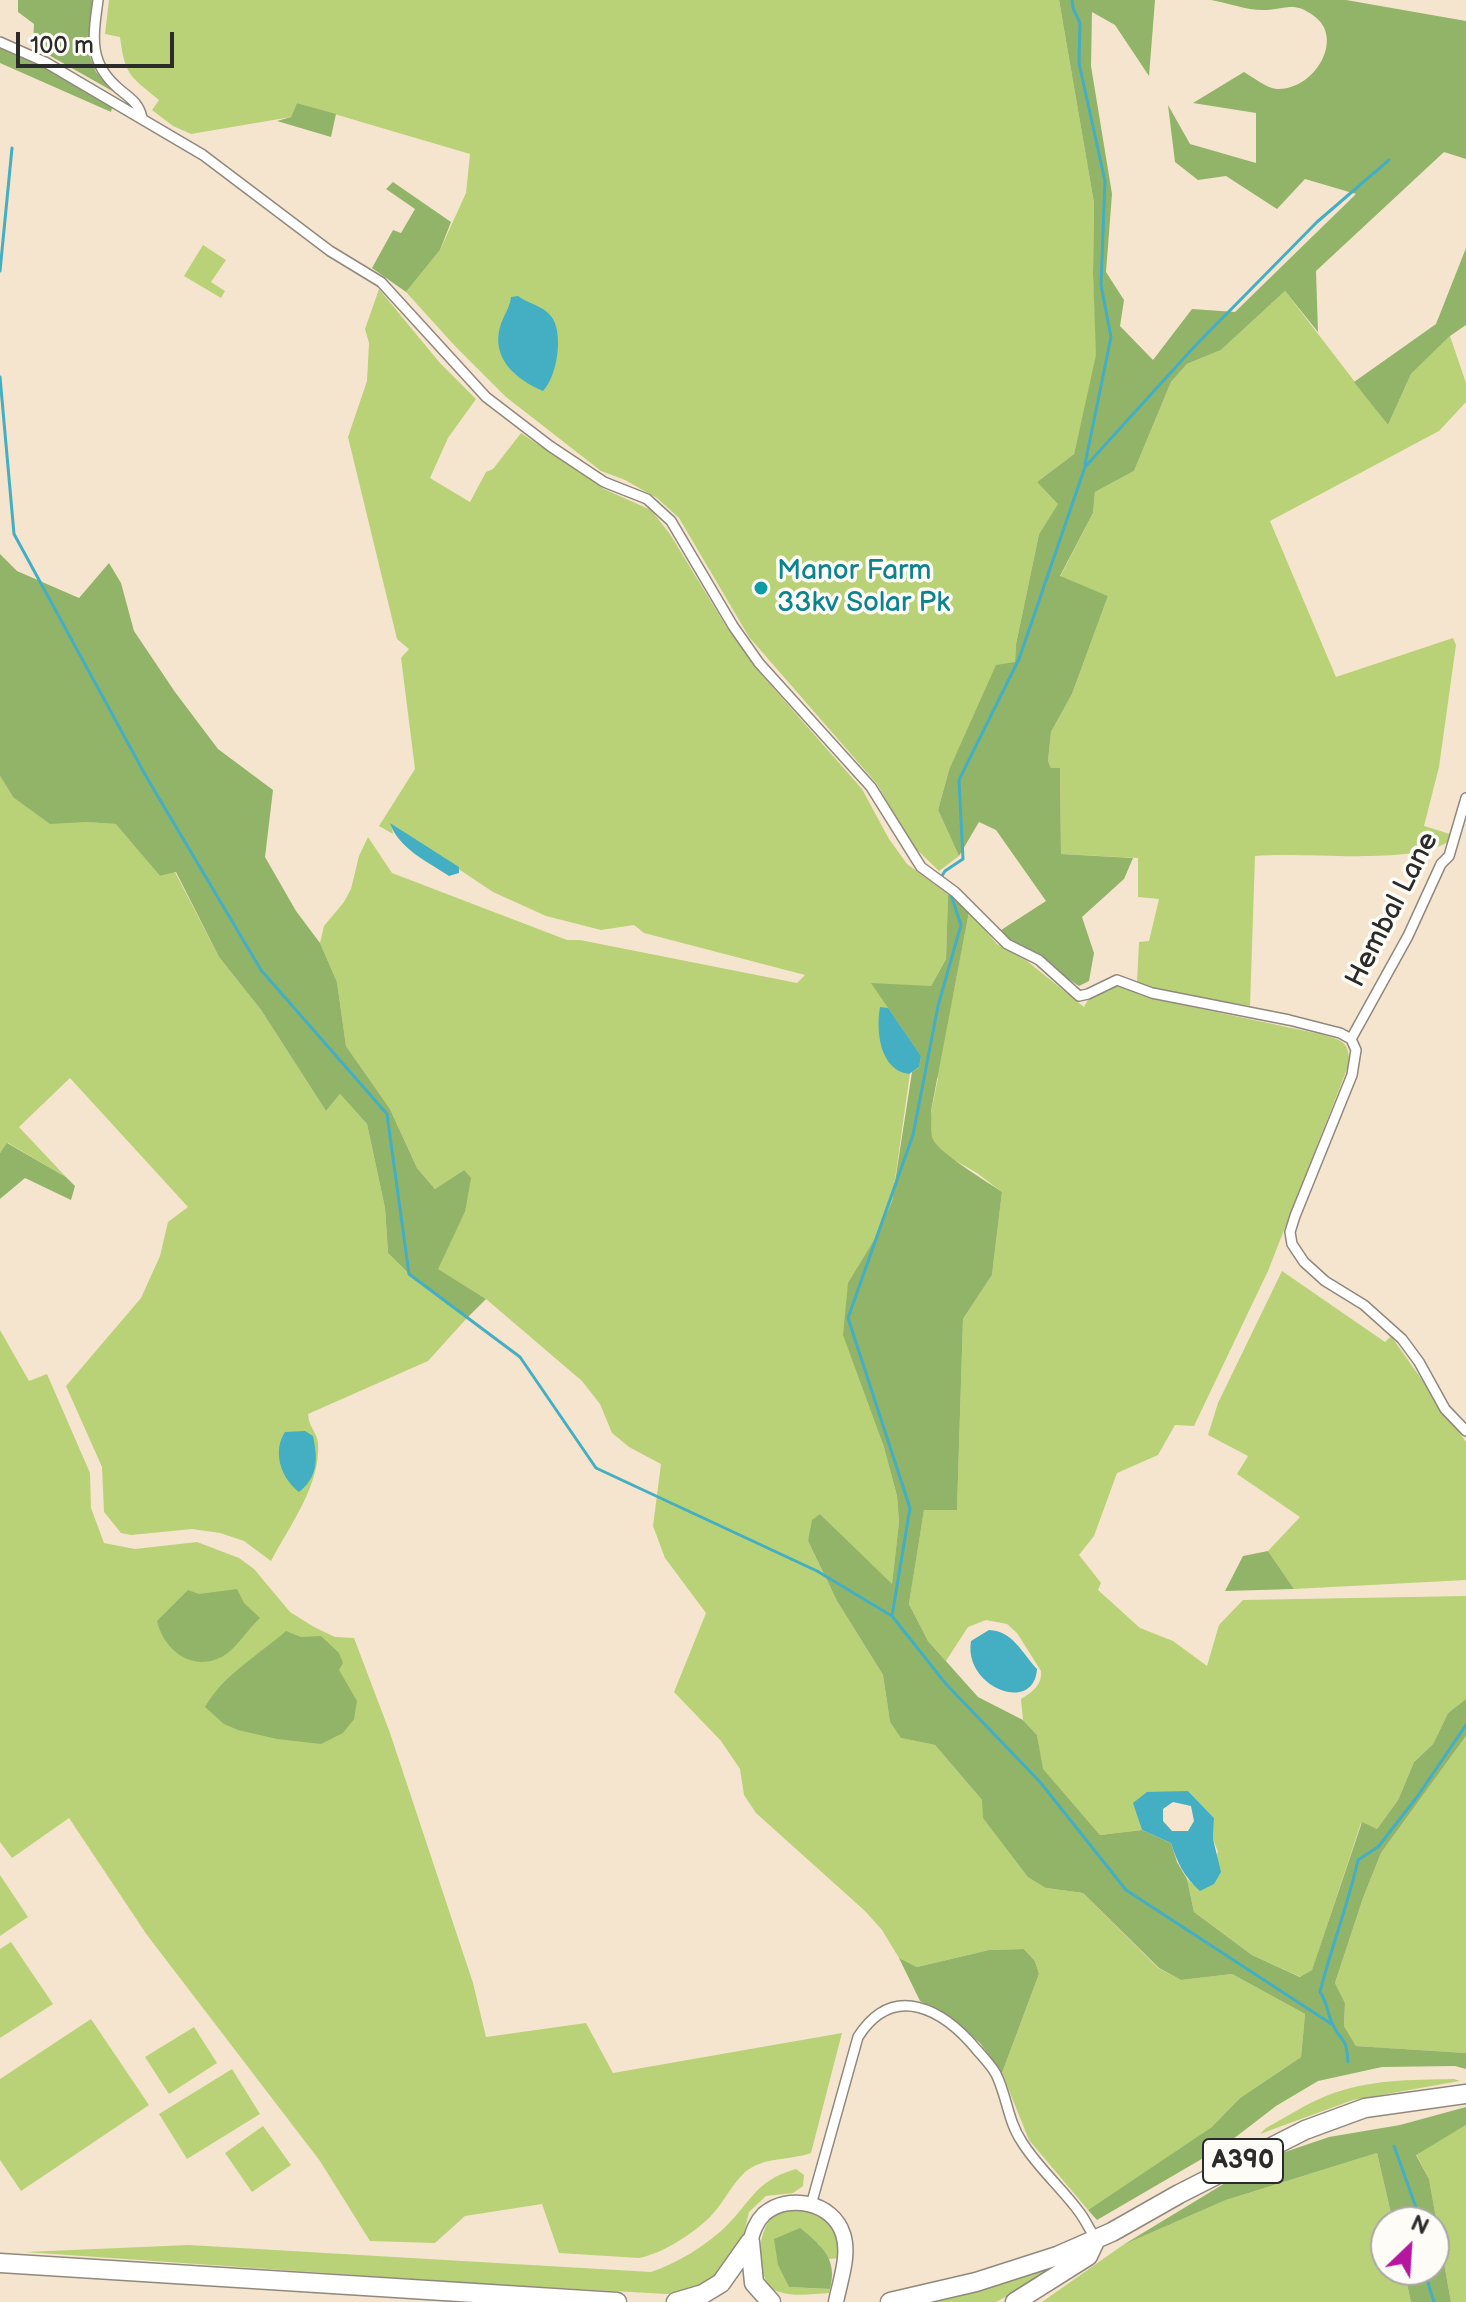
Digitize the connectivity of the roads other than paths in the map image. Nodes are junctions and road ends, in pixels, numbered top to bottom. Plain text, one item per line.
1 (98, 0) edge
2 (0, 42) edge
3 (142, 118) junction
4 (1466, 798) edge
5 (1351, 1039) junction
6 (1466, 1431) edge
7 (1466, 2094) edge
8 (811, 2205) junction
9 (1096, 2239) junction
10 (750, 2242) junction
11 (0, 2263) edge
12 (617, 2302) edge
13 (676, 2302) edge
14 (771, 2302) edge
15 (836, 2302) edge
16 (890, 2302) edge
17 (1015, 2302) edge

1 - 3 street
2 - 3 street
3 - 5 street
4 - 5 street, Hembal Lane
5 - 6 street
7 - 9 highway, A390
8 - 9 street
8 - 10 street
8 - 15 street
9 - 16 highway, A390
9 - 17 highway
10 - 13 highway
10 - 14 highway
11 - 12 highway

